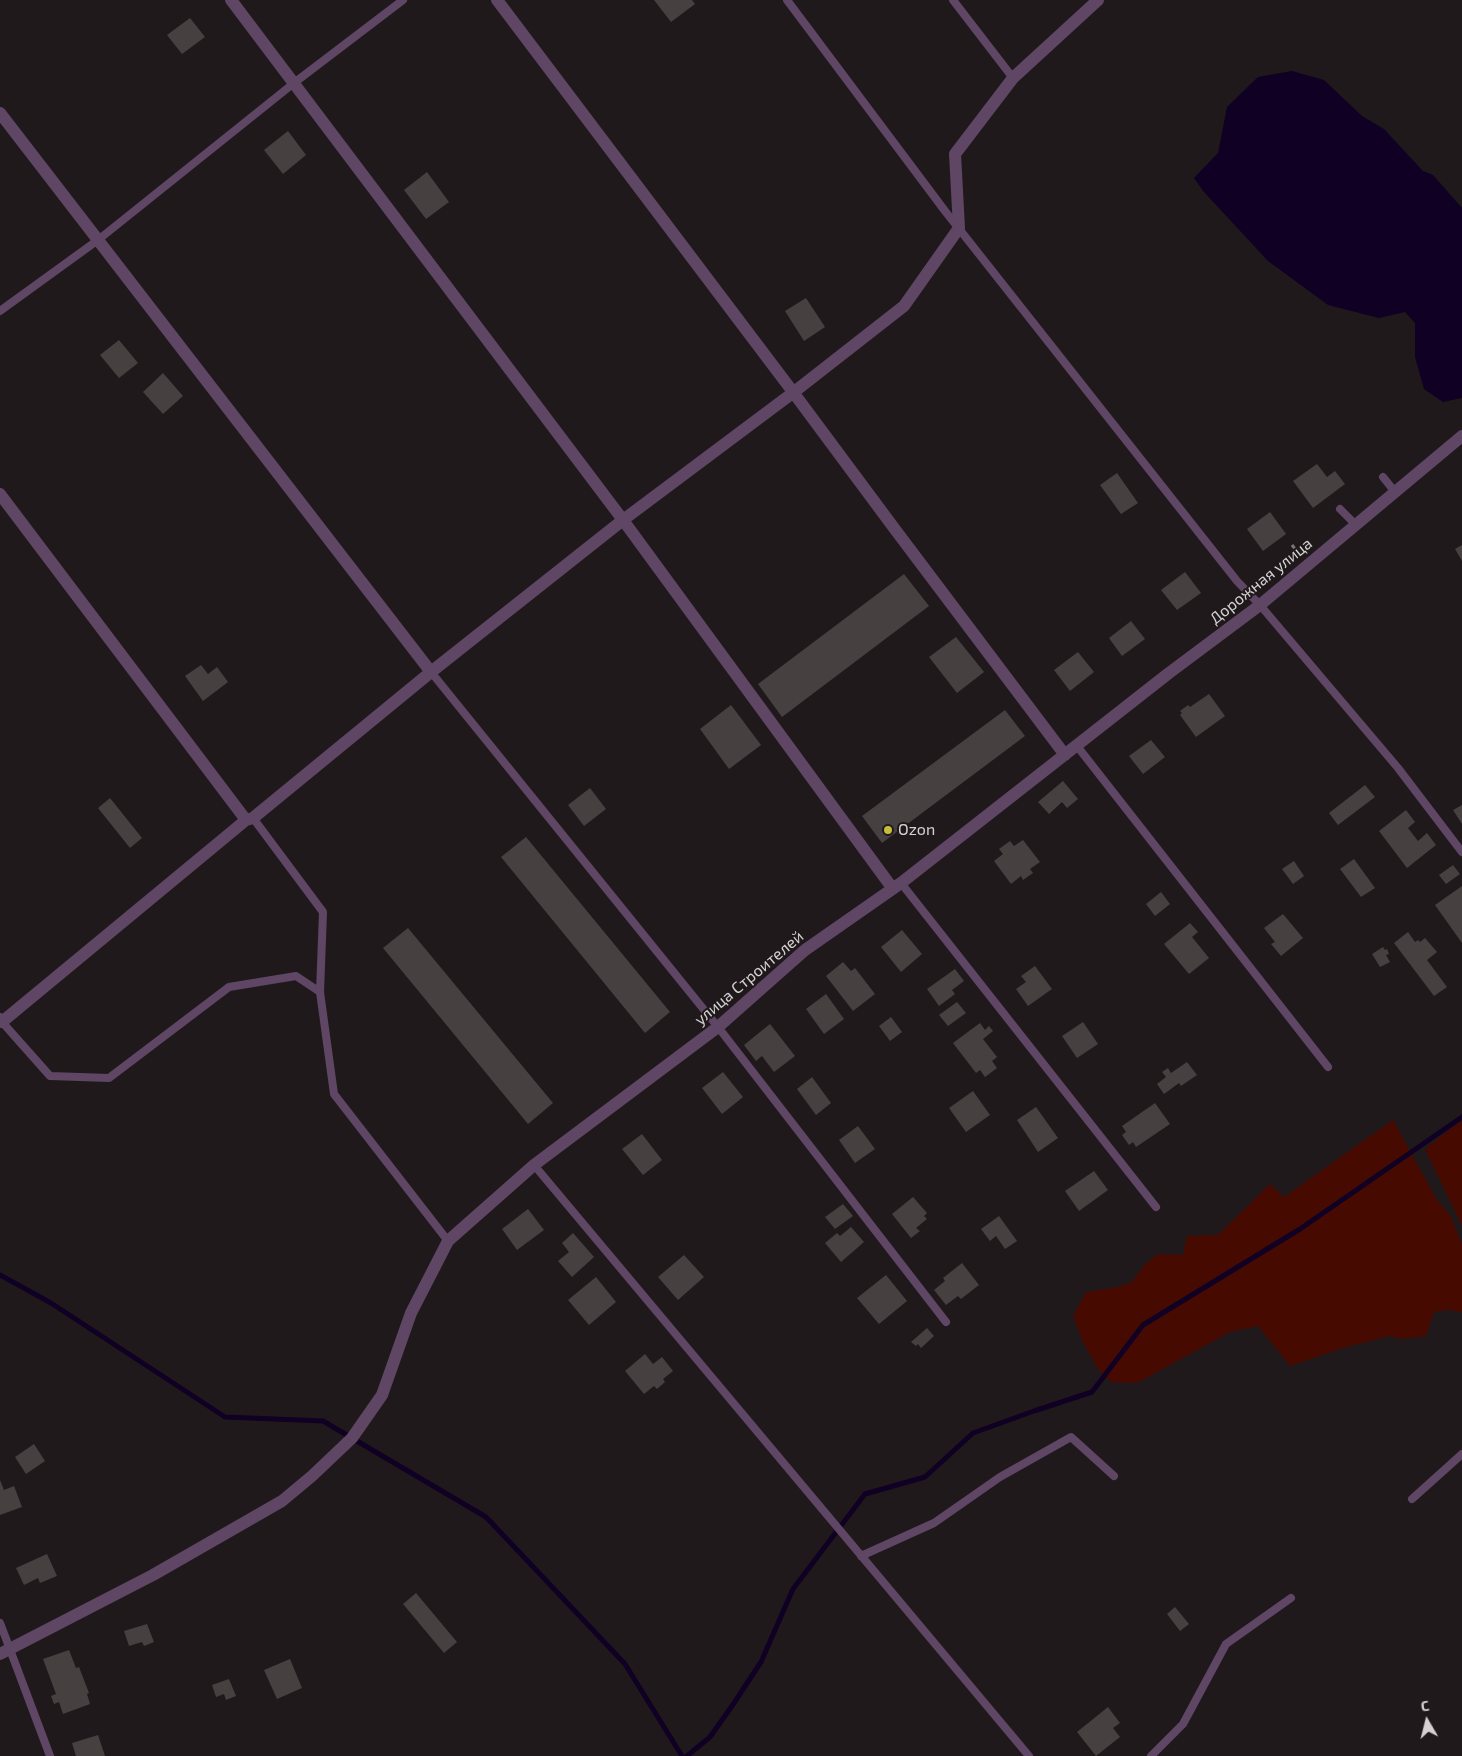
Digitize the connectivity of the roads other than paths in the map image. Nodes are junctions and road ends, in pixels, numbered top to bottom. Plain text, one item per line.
1 (231, 0) edge
2 (404, 0) edge
3 (496, 0) edge
4 (787, 0) edge
5 (953, 0) edge
6 (1098, 0) edge
7 (1013, 78) junction
8 (294, 83) junction
9 (0, 112) edge
10 (959, 228) junction
11 (98, 240) junction
12 (0, 311) edge
13 (794, 392) junction
14 (1462, 436) edge
15 (1383, 477) dead end
16 (1395, 492) junction
17 (1, 497) edge
18 (1340, 509) dead end
19 (623, 520) junction
20 (1356, 525) junction
21 (1260, 605) junction
22 (430, 672) junction
23 (1077, 746) junction
24 (1065, 755) junction
25 (250, 819) junction
26 (1462, 852) edge
27 (897, 886) junction
28 (320, 992) junction
29 (1, 1021) edge
30 (718, 1027) junction
31 (1328, 1068) dead end
32 (534, 1165) junction
33 (1156, 1207) dead end
34 (448, 1241) junction
35 (946, 1322) dead end
36 (1462, 1454) edge
37 (1114, 1476) dead end
38 (1412, 1499) dead end
39 (861, 1556) junction
40 (1292, 1598) dead end
41 (0, 1623) edge
42 (5, 1652) edge
43 (50, 1756) edge
44 (1029, 1756) edge
45 (1151, 1756) edge

1 - 8 street
2 - 8 lane
3 - 13 street
4 - 10 lane
5 - 7 lane
6 - 7 street
7 - 10 street
8 - 11 lane
8 - 19 street
9 - 11 street
10 - 13 street
10 - 21 lane
11 - 12 lane
11 - 22 street
13 - 19 street
13 - 24 street
14 - 16 street, Дорожная улица
15 - 16 lane
16 - 20 street, Дорожная улица
17 - 25 street
18 - 20 lane
19 - 22 street
19 - 27 street
20 - 21 street, Дорожная улица
21 - 23 street, Дорожная улица
21 - 26 lane
22 - 25 street
22 - 30 lane
23 - 24 street, улица Строителей
23 - 31 lane
24 - 27 street, улица Строителей
25 - 28 lane
25 - 29 street
27 - 30 street, улица Строителей
27 - 33 lane
28 - 29 lane
28 - 34 lane
30 - 32 street, улица Строителей
30 - 35 lane
32 - 34 street, улица Строителей
32 - 39 lane
34 - 42 street
36 - 38 lane
37 - 39 lane
39 - 44 lane
40 - 45 lane
41 - 42 lane
42 - 43 lane

